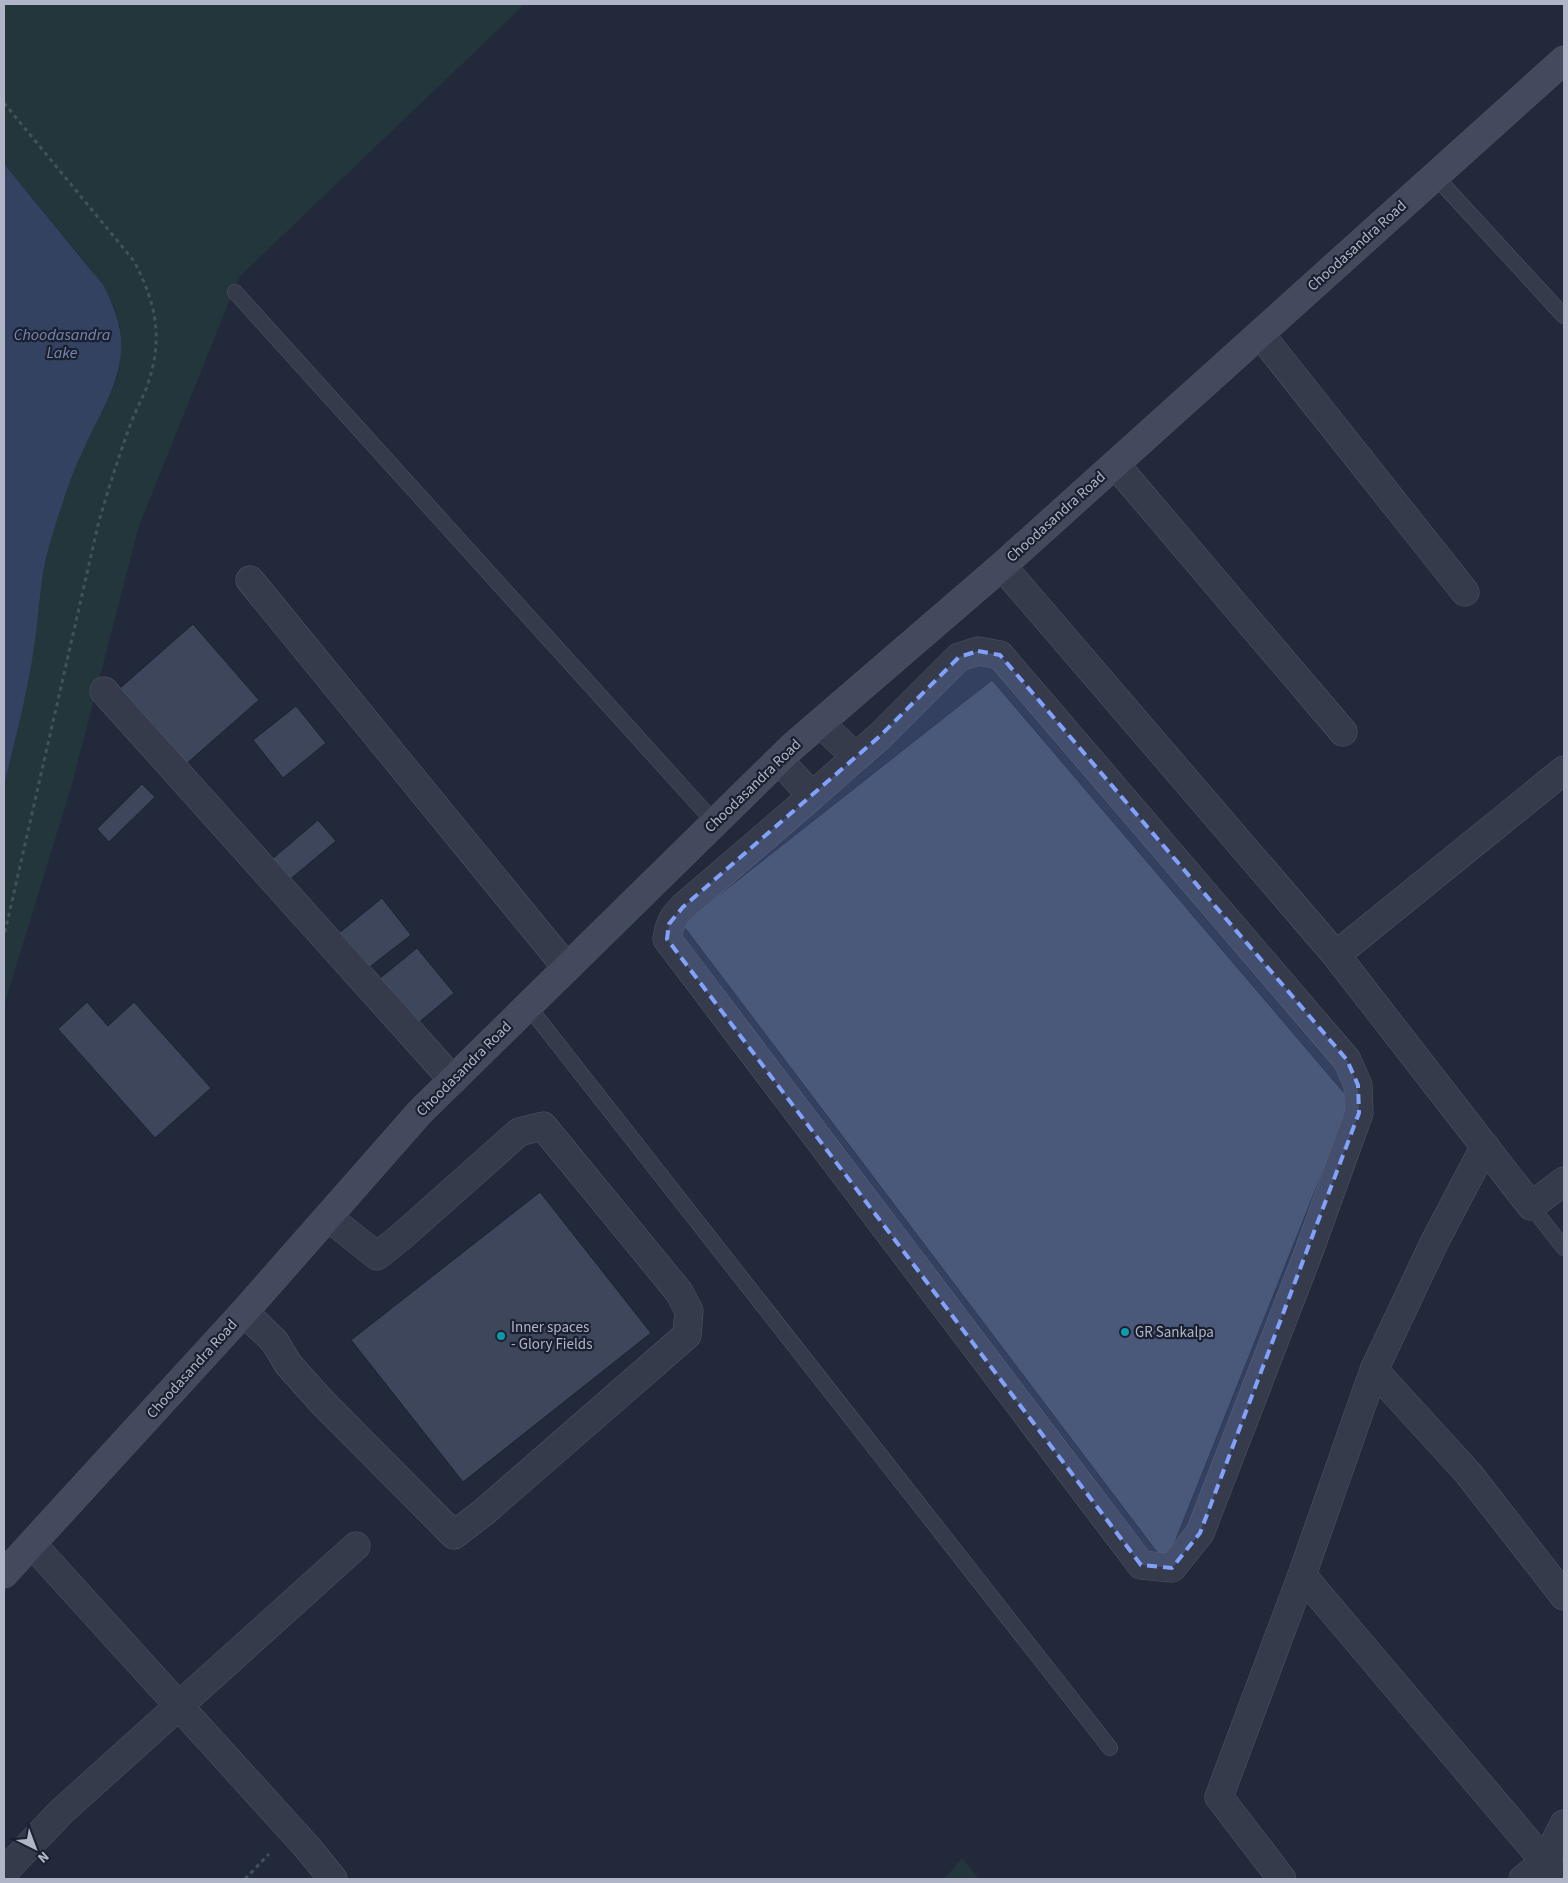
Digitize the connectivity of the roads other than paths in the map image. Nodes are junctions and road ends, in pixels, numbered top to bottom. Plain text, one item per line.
1 (1564, 60) edge
2 (1435, 176) junction
3 (235, 292) dead end
4 (1564, 316) edge
5 (1260, 334) junction
6 (1115, 464) junction
7 (1002, 566) junction
8 (250, 580) dead end
9 (1465, 592) dead end
10 (104, 691) dead end
11 (820, 723) junction
12 (1343, 732) dead end
13 (856, 757) junction
14 (779, 760) junction
15 (1564, 770) edge
16 (812, 796) junction
17 (715, 823) junction
18 (1336, 955) junction
19 (567, 968) junction
20 (528, 1006) junction
21 (453, 1080) junction
22 (1484, 1146) junction
23 (1564, 1181) edge
24 (1531, 1206) junction
25 (328, 1217) junction
26 (1564, 1248) edge
27 (244, 1312) junction
28 (1374, 1370) junction
29 (32, 1544) junction
30 (356, 1546) dead end
31 (4, 1574) edge
32 (1302, 1575) junction
33 (1564, 1596) edge
34 (179, 1706) junction
35 (1110, 1748) dead end
36 (1564, 1824) edge
37 (1552, 1870) edge
38 (4, 1872) edge
39 (333, 1879) edge
40 (1282, 1879) edge
41 (1523, 1879) edge

1 - 2 street, Choodasandra Road
2 - 4 lane
2 - 5 street, Choodasandra Road
3 - 17 lane
5 - 6 street, Choodasandra Road
5 - 9 street
6 - 7 street, Choodasandra Road
6 - 12 street
7 - 11 street, Choodasandra Road
7 - 18 street
8 - 19 street
10 - 21 street
11 - 13 street
11 - 14 street, Choodasandra Road
13 - 16 street
13 - 16 street
14 - 16 street
14 - 17 street, Choodasandra Road
15 - 18 street
17 - 19 street, Choodasandra Road
18 - 22 street
19 - 20 street, Choodasandra Road
20 - 21 street, Choodasandra Road
20 - 35 lane
21 - 25 street, Choodasandra Road
22 - 24 street
22 - 28 street
23 - 24 street
24 - 26 lane
25 - 27 street, Choodasandra Road
25 - 27 street
27 - 29 street, Choodasandra Road
28 - 32 street
28 - 33 street
29 - 31 street, Choodasandra Road
29 - 34 street
30 - 34 street
32 - 37 street
32 - 40 street
34 - 38 street
34 - 39 street
36 - 37 street
37 - 41 street

